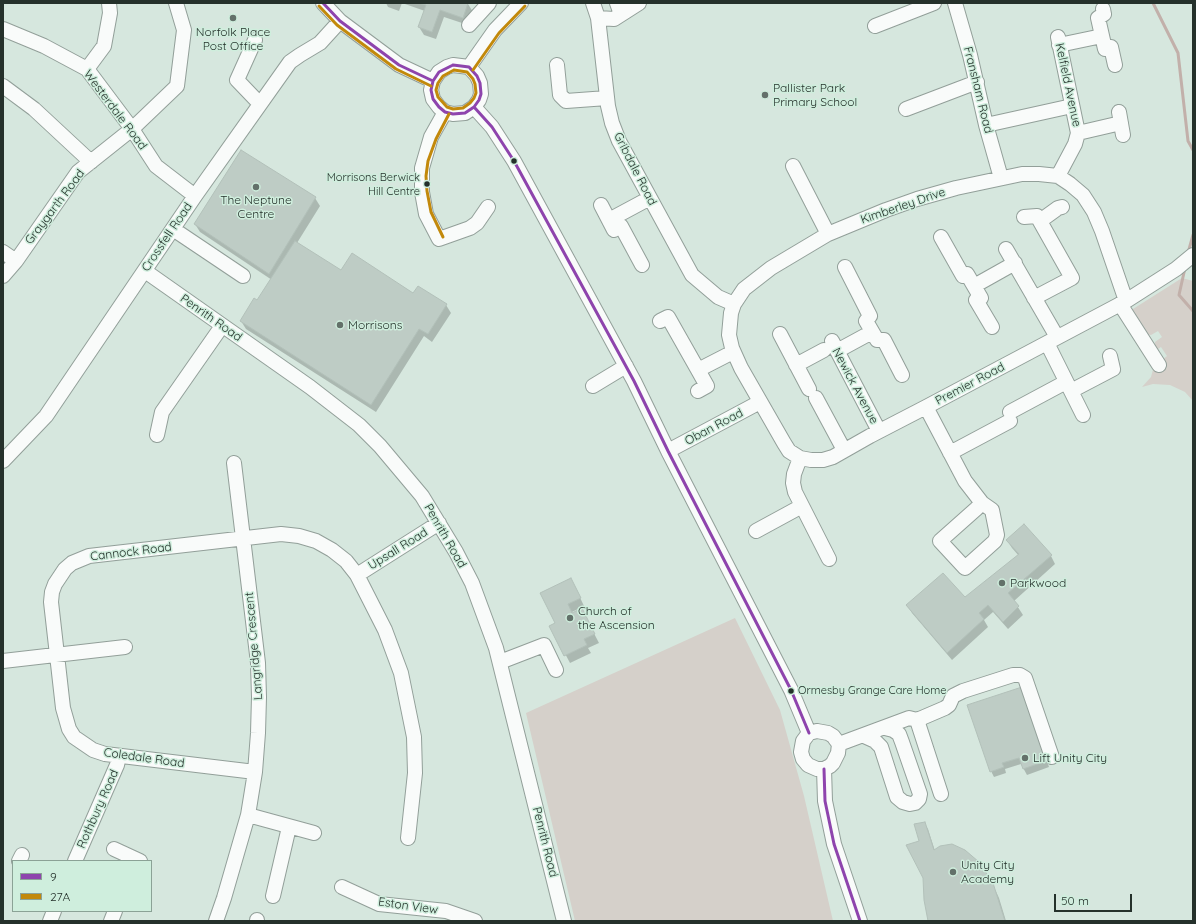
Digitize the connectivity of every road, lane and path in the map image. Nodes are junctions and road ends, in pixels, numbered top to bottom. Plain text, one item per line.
1 (109, 3) edge
2 (176, 3) edge
3 (323, 3) edge
4 (489, 3) edge
5 (521, 3) edge
6 (593, 3) edge
7 (639, 3) edge
8 (934, 3) edge
9 (955, 3) edge
10 (1103, 8) dead end
11 (619, 9) edge
12 (598, 18) junction
13 (340, 21) junction
14 (469, 26) dead end
15 (875, 26) dead end
16 (3, 29) edge
17 (1102, 36) junction
18 (255, 40) dead end
19 (557, 65) dead end
20 (1115, 65) dead end
21 (469, 67) junction
22 (87, 69) junction
23 (433, 81) junction
24 (977, 82) junction
25 (3, 86) edge
26 (607, 98) junction
27 (260, 104) junction
28 (1072, 106) junction
29 (474, 107) junction
30 (906, 109) dead end
31 (445, 112) junction
32 (1121, 123) dead end
33 (986, 125) junction
34 (132, 129) junction
35 (1078, 134) junction
36 (91, 162) junction
37 (793, 166) dead end
38 (1058, 176) junction
39 (1001, 178) junction
40 (195, 196) junction
41 (650, 198) junction
42 (601, 205) dead end
43 (488, 207) dead end
44 (1062, 208) dead end
45 (1024, 217) dead end
46 (609, 220) junction
47 (1040, 221) junction
48 (173, 229) junction
49 (828, 234) junction
50 (941, 237) dead end
51 (1006, 249) dead end
52 (3, 252) edge
53 (1193, 255) edge
54 (16, 260) junction
55 (1014, 263) junction
56 (642, 265) dead end
57 (845, 267) dead end
58 (145, 271) junction
59 (3, 276) edge
60 (243, 276) dead end
61 (974, 286) junction
62 (1034, 298) junction
63 (1123, 302) junction
64 (734, 304) junction
65 (660, 321) dead end
66 (222, 326) junction
67 (992, 327) dead end
68 (872, 332) junction
69 (780, 334) dead end
70 (1052, 340) junction
71 (831, 347) junction
72 (733, 352) junction
73 (1110, 356) dead end
74 (796, 365) junction
75 (1159, 365) dead end
76 (626, 366) junction
77 (698, 370) junction
78 (902, 375) dead end
79 (593, 386) dead end
80 (1068, 386) junction
81 (698, 391) dead end
82 (760, 402) junction
83 (926, 408) junction
84 (1083, 415) dead end
85 (879, 431) junction
86 (157, 435) dead end
87 (844, 450) junction
88 (668, 451) junction
89 (950, 453) junction
90 (800, 458) junction
91 (3, 461) edge
92 (234, 463) dead end
93 (982, 502) junction
94 (802, 506) junction
95 (439, 523) junction
96 (756, 530) dead end
97 (243, 539) junction
98 (829, 559) dead end
99 (357, 575) junction
100 (125, 647) dead end
101 (57, 655) junction
102 (3, 661) edge
103 (500, 662) junction
104 (556, 670) dead end
105 (917, 720) junction
106 (885, 728) junction
107 (809, 733) junction
108 (864, 736) junction
109 (839, 744) junction
110 (119, 756) junction
111 (1052, 757) dead end
112 (824, 769) junction
113 (255, 772) junction
114 (941, 794) dead end
115 (248, 815) junction
116 (289, 827) junction
117 (314, 833) dead end
118 (408, 838) dead end
119 (114, 849) dead end
120 (75, 860) edge
121 (138, 860) edge
122 (342, 887) dead end
123 (273, 896) dead end
124 (114, 912) edge
125 (110, 921) edge
126 (216, 921) edge
127 (475, 921) edge
128 (564, 921) edge
129 (860, 921) edge

1 - 22 street
2 - 34 street, Graygarth Road
3 - 13 street
4 - 14 street
5 - 21 street
6 - 12 street, Gribdale Road
7 - 11 street
8 - 15 street
9 - 24 street, Fransham Road
10 - 17 street
11 - 12 street
12 - 26 street, Gribdale Road
13 - 23 street
13 - 27 street, Crossfell Road
16 - 22 street, Westerdale Road
17 - 20 street
17 - 28 street, Kelfield Avenue
18 - 27 street
19 - 26 street
21 - 23 street
21 - 29 street
22 - 34 street, Westerdale Road
23 - 31 street
24 - 30 street
24 - 33 street, Fransham Road
25 - 36 street
26 - 41 street, Gribdale Road
27 - 40 street, Crossfell Road
28 - 33 street
28 - 35 street, Kelfield Avenue
29 - 31 street
29 - 76 street
31 - 43 street
32 - 35 street
33 - 39 street, Fransham Road
34 - 36 street, Graygarth Road
34 - 40 street, Westerdale Road
35 - 38 street, Kelfield Avenue
36 - 54 street, Graygarth Road
37 - 49 street
38 - 39 street, Kimberley Drive
38 - 63 street
39 - 49 street, Kimberley Drive
40 - 48 street, Crossfell Road
41 - 46 street
41 - 64 street, Gribdale Road
42 - 46 street
44 - 47 street
45 - 47 street
46 - 56 street
47 - 62 street
48 - 58 street, Crossfell Road
48 - 60 street
49 - 64 street, Kimberley Drive
50 - 61 street
51 - 55 street
52 - 54 street
53 - 63 street, Premier Road
54 - 59 street, Graygarth Road
55 - 61 street
55 - 62 street
57 - 68 street
58 - 66 street, Penrith Road
58 - 91 street, Crossfell Road
61 - 67 street
62 - 70 street
63 - 70 street, Premier Road
63 - 75 street
64 - 72 street, Kimberley Drive
65 - 77 street
66 - 86 street
66 - 95 street, Penrith Road
68 - 71 street
68 - 78 street
69 - 74 street
70 - 80 street
70 - 83 street, Premier Road
71 - 74 street
71 - 85 street, Newick Avenue
72 - 77 street
72 - 82 street, Kimberley Drive
73 - 80 street
74 - 87 street
76 - 79 street
76 - 88 street
77 - 81 street
80 - 84 street
80 - 89 street
82 - 88 street, Oban Road
82 - 90 street
83 - 85 street, Premier Road
83 - 89 street
85 - 87 street, Premier Road
87 - 90 street, Premier Road
88 - 107 street
89 - 93 street
90 - 94 street
92 - 97 street, Langridge Crescent
93 - 93 street
94 - 96 street
94 - 98 street
95 - 99 street, Upsall Road
95 - 103 street, Penrith Road
97 - 99 street, Cannock Road
97 - 101 street, Cannock Road
97 - 113 street, Langridge Crescent
99 - 118 street, Cannock Road
100 - 101 street
101 - 102 street
101 - 110 street, Coledale Road
103 - 104 street
103 - 128 street, Penrith Road
105 - 106 street
105 - 111 street
105 - 114 street
106 - 108 street
106 - 108 street
107 - 109 street
107 - 112 street
108 - 109 street
109 - 112 street
110 - 113 street, Coledale Road
110 - 120 street, Rothbury Road
112 - 129 street
113 - 115 street, Langridge Crescent
115 - 116 street
115 - 126 street, Langridge Crescent
116 - 117 street
116 - 123 street
119 - 121 street
122 - 127 street, Eston View
124 - 125 street

